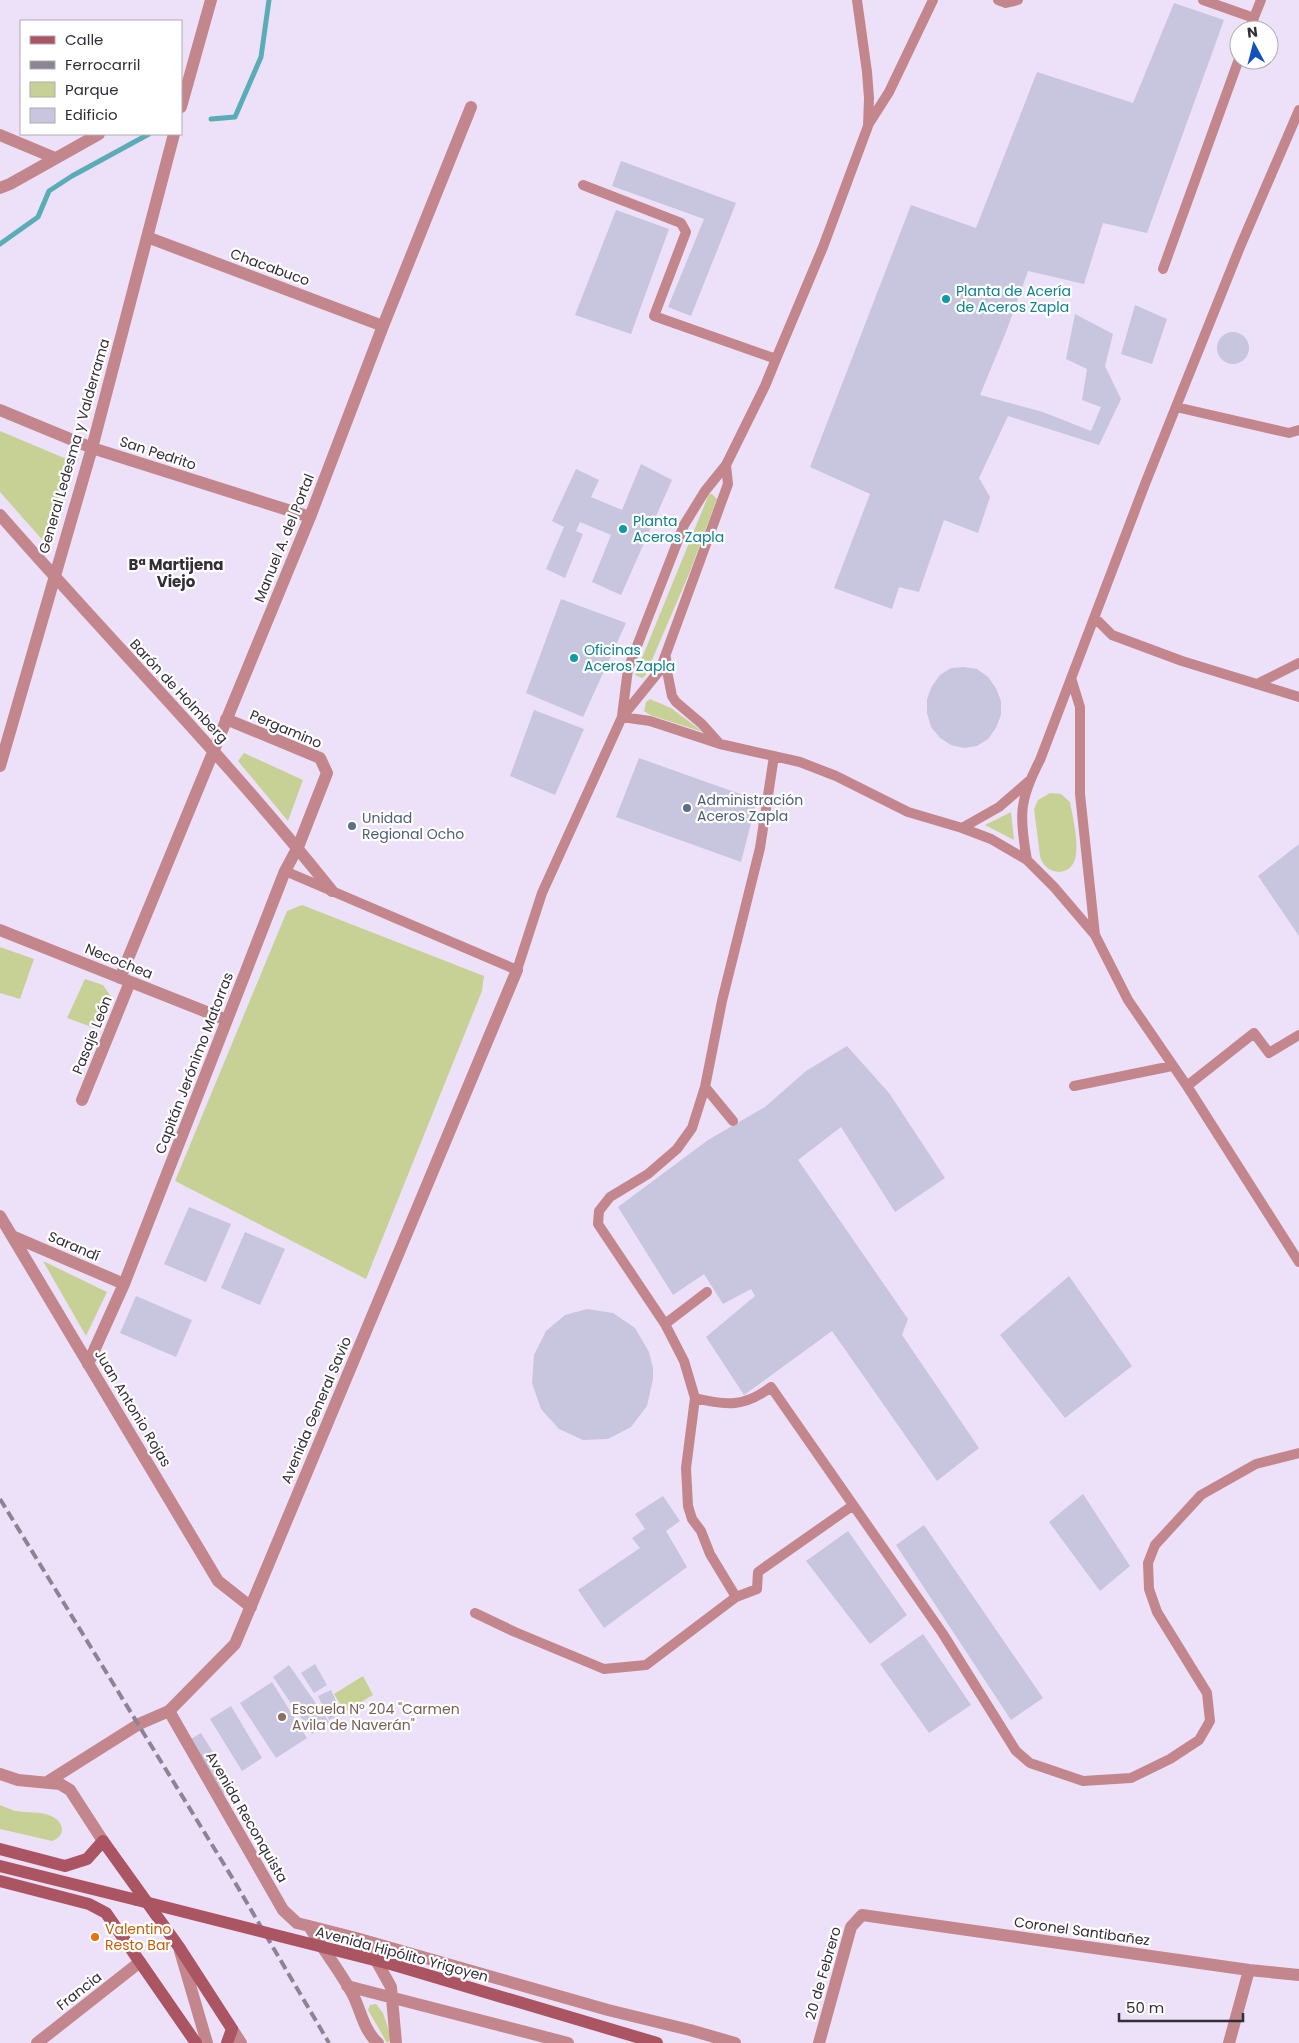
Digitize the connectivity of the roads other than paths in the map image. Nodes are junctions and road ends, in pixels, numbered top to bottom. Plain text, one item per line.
1 (211, 0) edge
2 (857, 0) edge
3 (933, 0) edge
4 (998, 0) edge
5 (1018, 0) edge
6 (1203, 0) edge
7 (1261, 0) edge
8 (1254, 18) joint
9 (1235, 70) edge
10 (184, 88) edge
11 (182, 101) edge
12 (471, 108) dead end
13 (1299, 110) edge
14 (868, 126) junction
15 (0, 135) edge
16 (97, 135) edge
17 (174, 135) edge
18 (55, 158) junction
19 (583, 186) dead end
20 (0, 188) edge
21 (147, 237) junction
22 (1163, 269) dead end
23 (383, 326) junction
24 (776, 359) junction
25 (1176, 407) junction
26 (0, 410) edge
27 (1299, 430) edge
28 (92, 448) junction
29 (726, 465) junction
30 (0, 515) edge
31 (310, 517) junction
32 (53, 576) junction
33 (1095, 618) junction
34 (666, 652) junction
35 (1299, 662) edge
36 (1070, 678) junction
37 (1257, 684) junction
38 (1299, 697) edge
39 (622, 718) junction
40 (226, 720) junction
41 (720, 744) junction
42 (213, 750) junction
43 (774, 756) junction
44 (0, 766) edge
45 (326, 773) joint
46 (1030, 780) junction
47 (962, 828) junction
48 (298, 847) junction
49 (1027, 860) junction
50 (285, 871) junction
51 (332, 891) junction
52 (0, 930) edge
53 (1095, 935) junction
54 (517, 970) junction
55 (125, 980) junction
56 (227, 1020) junction
57 (1299, 1035) edge
58 (1172, 1066) junction
59 (1074, 1086) dead end
60 (1187, 1086) junction
61 (705, 1088) junction
62 (82, 1100) dead end
63 (734, 1121) dead end
64 (0, 1216) edge
65 (12, 1236) junction
66 (1299, 1262) edge
67 (124, 1284) junction
68 (707, 1292) dead end
69 (665, 1324) junction
70 (88, 1364) junction
71 (695, 1398) junction
72 (1299, 1453) edge
73 (852, 1506) junction
74 (736, 1597) junction
75 (251, 1607) junction
76 (475, 1613) dead end
77 (169, 1712) junction
78 (0, 1774) edge
79 (47, 1782) junction
80 (103, 1841) junction
81 (0, 1849) edge
82 (0, 1866) edge
83 (0, 1881) edge
84 (862, 1915) joint
85 (309, 1926) junction
86 (356, 1938) junction
87 (179, 1946) junction
88 (140, 1962) junction
89 (1249, 1970) junction
90 (1299, 1975) edge
91 (347, 1986) junction
92 (392, 1998) junction
93 (232, 2029) junction
94 (37, 2043) edge
95 (196, 2043) edge
96 (207, 2043) edge
97 (227, 2043) edge
98 (241, 2043) edge
99 (378, 2043) edge
100 (396, 2043) edge
101 (568, 2043) edge
102 (657, 2043) edge
103 (735, 2043) edge
104 (819, 2043) edge
105 (1229, 2043) edge

1 - 10 street
2 - 14 lane
3 - 14 lane
4 - 5 lane
6 - 8 lane
7 - 8 lane
9 - 22 lane
10 - 11 street
12 - 23 street, Manuel A. del Portal
13 - 25 lane
14 - 24 lane
15 - 18 street
16 - 18 street
17 - 21 street, General Ledesma y Valderrama
18 - 20 street
19 - 24 lane
21 - 23 street, Chacabuco
21 - 28 street, General Ledesma y Valderrama
23 - 31 street, Manuel A. del Portal
24 - 29 lane
25 - 27 lane
25 - 33 lane
26 - 28 street, San Pedrito
28 - 31 street, San Pedrito
28 - 32 street, General Ledesma y Valderrama
29 - 34 lane
29 - 39 lane
30 - 32 street, Barón de Holmberg
31 - 40 street, Manuel A. del Portal
32 - 42 street, Barón de Holmberg
32 - 44 street, General Ledesma y Valderrama
33 - 36 lane
33 - 37 lane
34 - 39 lane
34 - 41 lane
35 - 37 lane
36 - 46 lane
36 - 53 lane
37 - 38 lane
39 - 41 lane
39 - 54 lane
40 - 42 street, Manuel A. del Portal
40 - 45 street, Pergamino
41 - 43 lane
42 - 48 street, Barón de Holmberg
42 - 55 street, Manuel A. del Portal
43 - 47 lane
43 - 61 lane
45 - 48 street, Capitán Jerónimo Matorras
46 - 47 lane
46 - 49 lane
47 - 49 lane
48 - 50 street, Capitán Jerónimo Matorras
48 - 51 street, Barón de Holmberg
49 - 53 lane
50 - 51 lane
50 - 56 street, Capitán Jerónimo Matorras
51 - 54 lane
52 - 55 street, Necochea
53 - 58 lane
54 - 75 street, Avenida General Savio
55 - 56 street, Necochea
55 - 62 street, Pasaje León
56 - 67 street, Capitán Jerónimo Matorras
57 - 60 lane
58 - 59 lane
58 - 60 lane
60 - 66 lane
61 - 63 lane
61 - 69 lane
64 - 65 street, Juan Antonio Rojas
65 - 67 street, Sarandí
65 - 70 street, Juan Antonio Rojas
67 - 70 street, Capitán Jerónimo Matorras
68 - 69 lane
69 - 71 lane
70 - 75 street, Juan Antonio Rojas
71 - 73 lane
71 - 74 lane
72 - 73 lane
73 - 74 lane
74 - 76 lane
75 - 77 street, Avenida General Savio
77 - 79 street, Avenida General Savio
77 - 85 street, Avenida Reconquista
78 - 79 street
79 - 80 street
80 - 81 street
80 - 87 street
82 - 102 street, Avenida Hipólito Yrigoyen, bridge
83 - 88 street
84 - 89 street, Coronel Santibañez
84 - 104 street, 20 de Febrero
85 - 86 street
85 - 91 street
86 - 92 street
86 - 103 street
87 - 93 street
87 - 96 street
88 - 94 street, Francia
88 - 95 street
89 - 90 street, Coronel Santibañez
89 - 105 street
91 - 92 street
91 - 99 street
92 - 100 street
92 - 101 street
93 - 97 street
93 - 98 street

